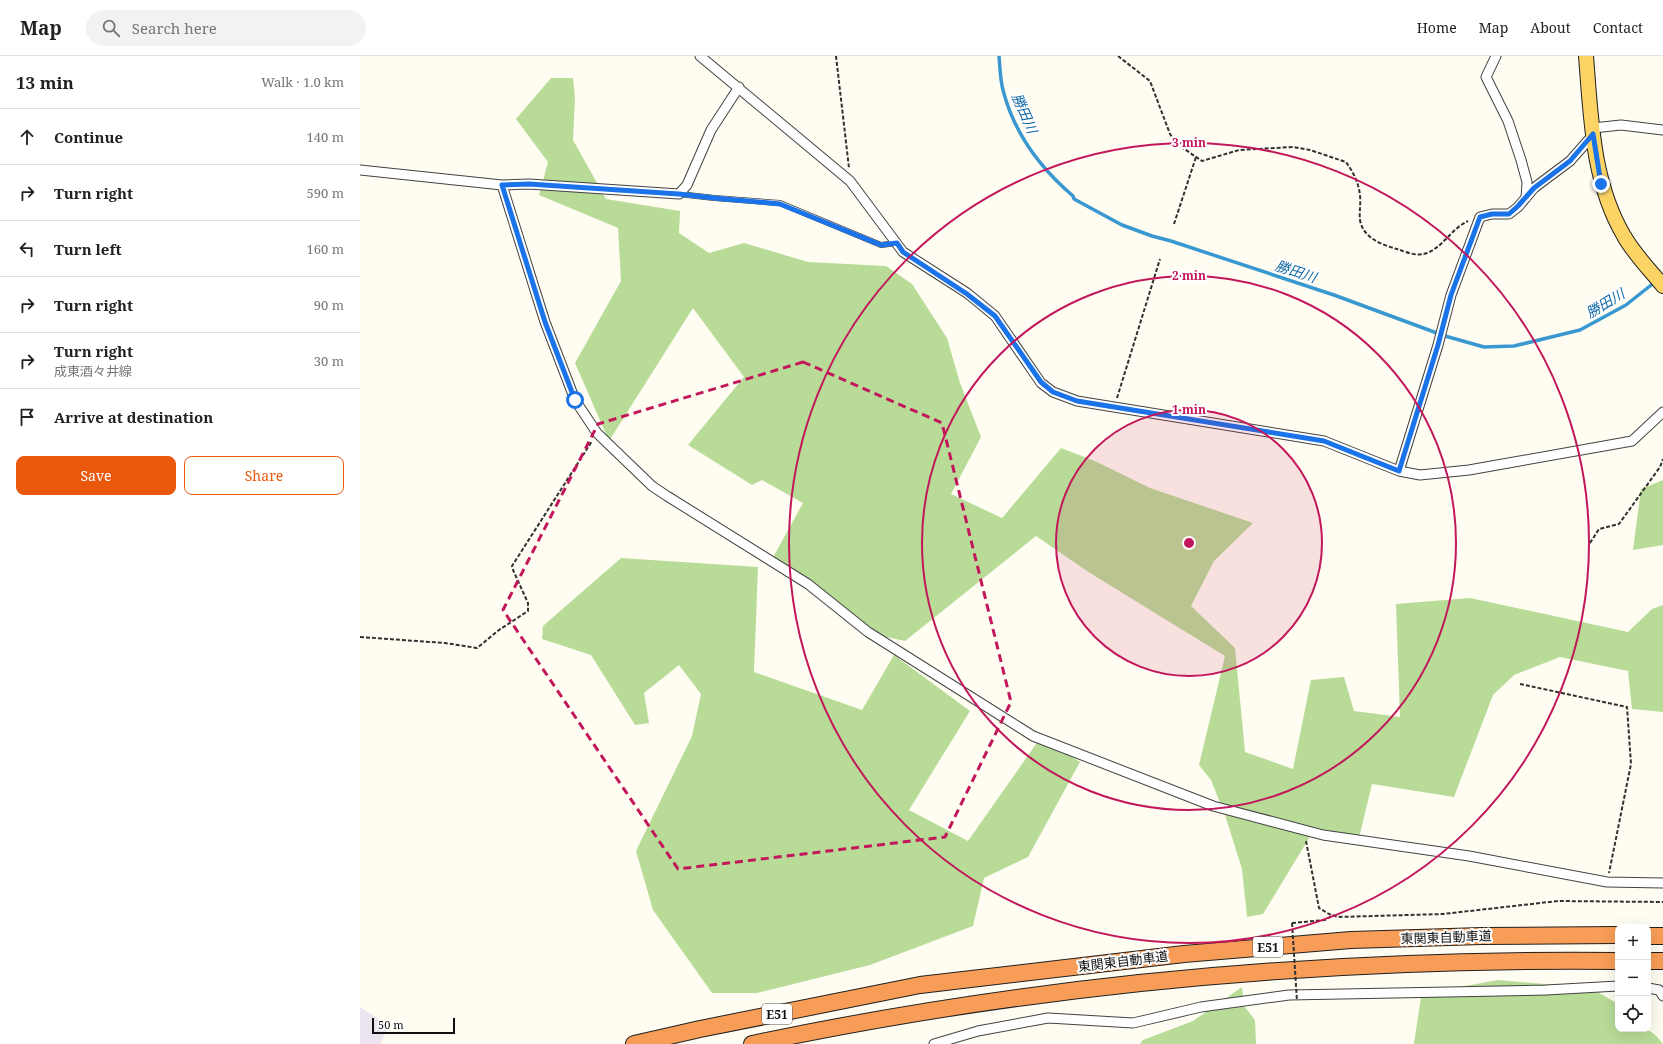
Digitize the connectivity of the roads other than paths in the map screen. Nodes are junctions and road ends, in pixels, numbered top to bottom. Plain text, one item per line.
1 (700, 56) edge
2 (1496, 56) edge
3 (1586, 56) edge
4 (739, 87) junction
5 (1663, 130) edge
6 (1593, 131) junction
7 (360, 170) edge
8 (502, 185) junction
9 (679, 194) junction
10 (1526, 198) junction
11 (897, 243) junction
12 (1663, 286) edge
13 (1663, 412) edge
14 (1399, 471) junction
15 (1663, 883) edge
16 (1615, 935) edge
17 (1651, 936) edge
18 (1663, 936) edge
19 (1615, 961) edge
20 (1651, 961) edge
21 (1663, 961) edge
22 (1615, 986) edge
23 (1651, 989) edge
24 (1663, 996) edge
25 (634, 1044) edge
26 (752, 1044) edge
27 (934, 1044) edge

1 - 4 street
2 - 10 street
3 - 6 main road
4 - 9 street
4 - 11 street
5 - 6 street
6 - 10 street
6 - 12 main road
7 - 8 street
8 - 9 street
8 - 15 street
9 - 11 lane
10 - 14 street
11 - 14 street
13 - 14 street
16 - 25 highway, 東関東自動車道 / E51
17 - 18 highway
19 - 26 highway, 東関東自動車道 / E51
20 - 21 highway
22 - 27 street
23 - 24 street

